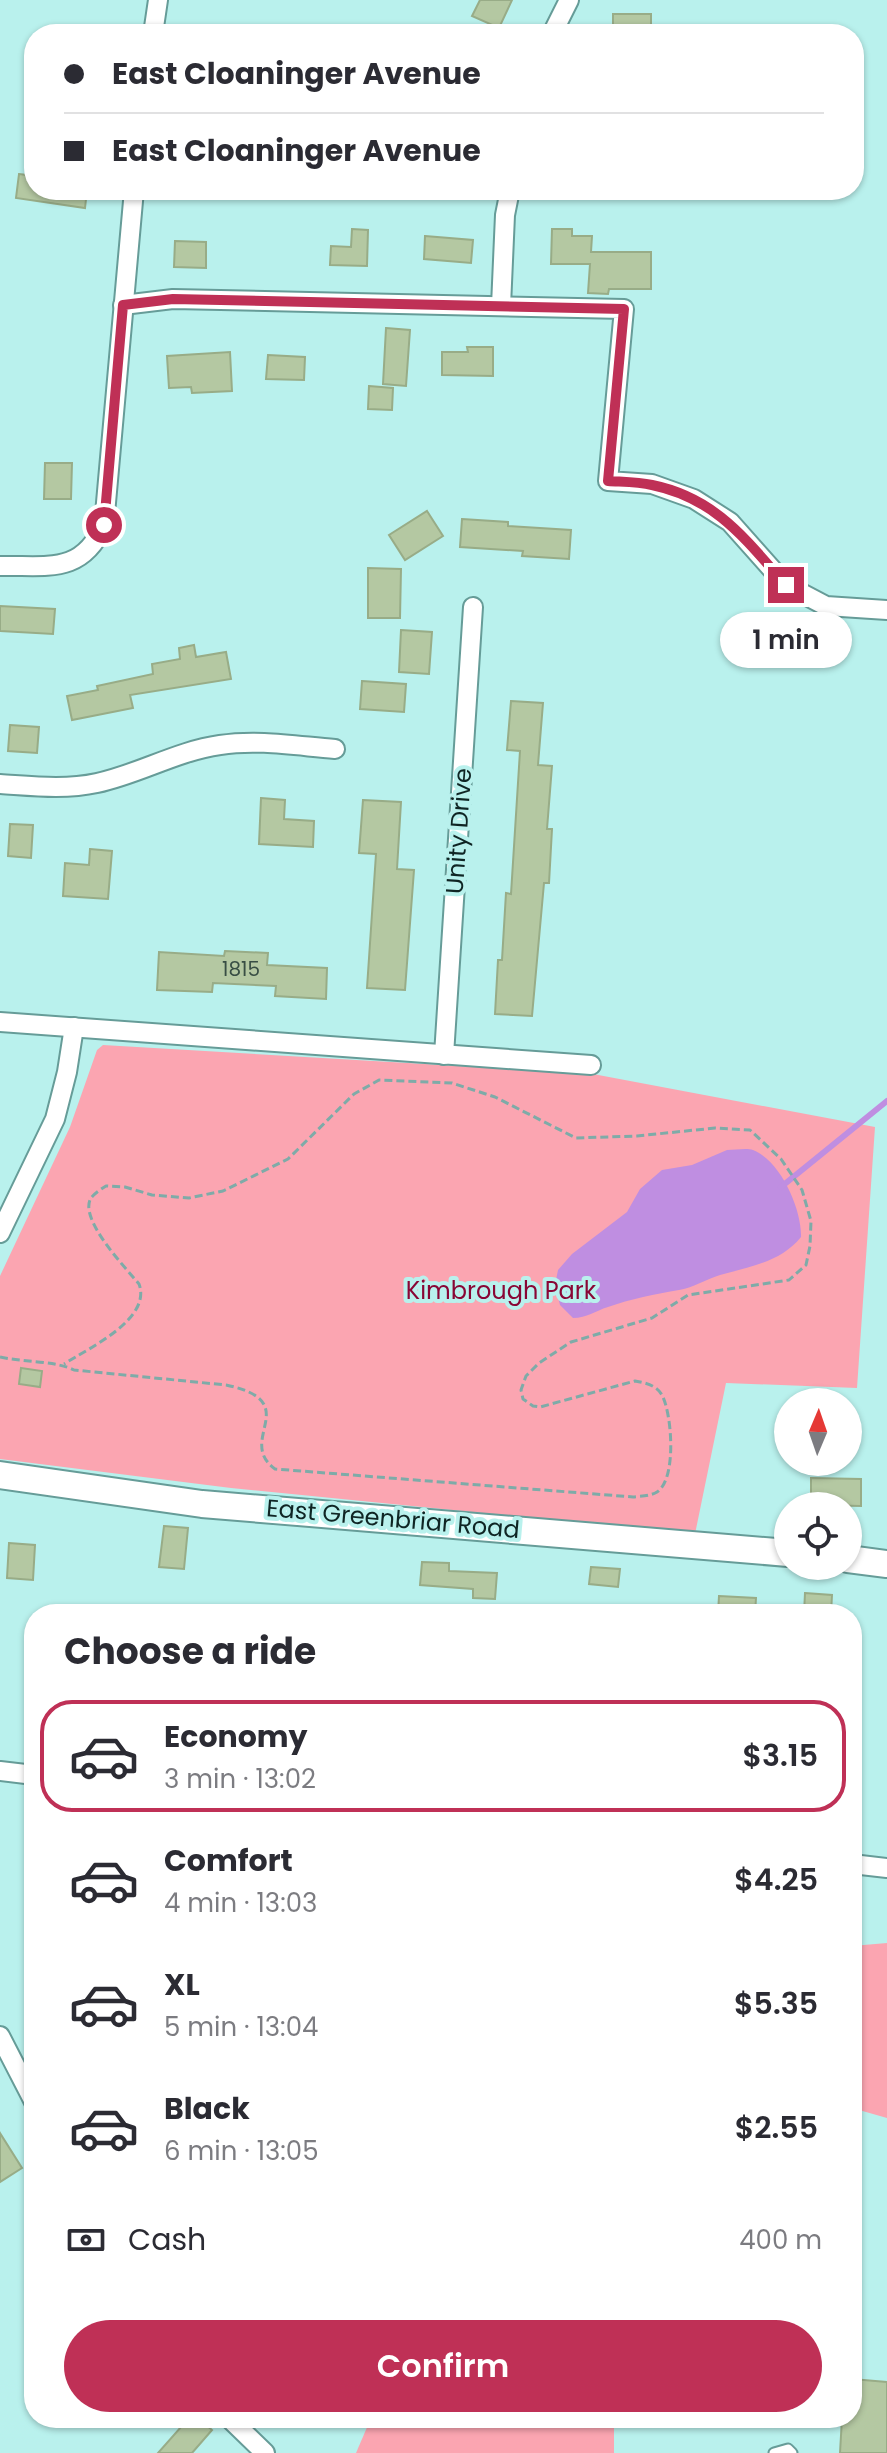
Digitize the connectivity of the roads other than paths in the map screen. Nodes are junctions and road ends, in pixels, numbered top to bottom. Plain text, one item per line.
1 (158, 0) edge
2 (569, 0) edge
3 (154, 24) edge
4 (557, 24) edge
5 (133, 200) edge
6 (508, 200) edge
7 (123, 305) junction
8 (501, 306) junction
9 (0, 566) edge
10 (473, 607) dead end
11 (887, 610) edge
12 (335, 749) dead end
13 (0, 784) edge
14 (0, 1022) edge
15 (74, 1027) junction
16 (444, 1055) junction
17 (591, 1065) dead end
18 (0, 1233) edge
19 (0, 1475) edge
20 (774, 1552) edge
21 (862, 1561) edge
22 (887, 1564) edge
23 (0, 1771) edge
24 (24, 1774) edge
25 (862, 1865) edge
26 (887, 1868) edge
27 (0, 2036) edge
28 (24, 2083) edge
29 (239, 2428) edge
30 (265, 2453) edge
31 (774, 2453) edge
32 (792, 2453) edge

1 - 3 street
2 - 4 street
5 - 7 street
6 - 8 street
7 - 8 street
7 - 9 street
8 - 11 street
10 - 16 street, Unity Drive
12 - 13 street
14 - 15 street
15 - 16 street
15 - 18 street
16 - 17 street
19 - 20 street, East Greenbriar Road
21 - 22 street
23 - 24 street
25 - 26 street
27 - 28 street
29 - 30 street
31 - 32 lane

